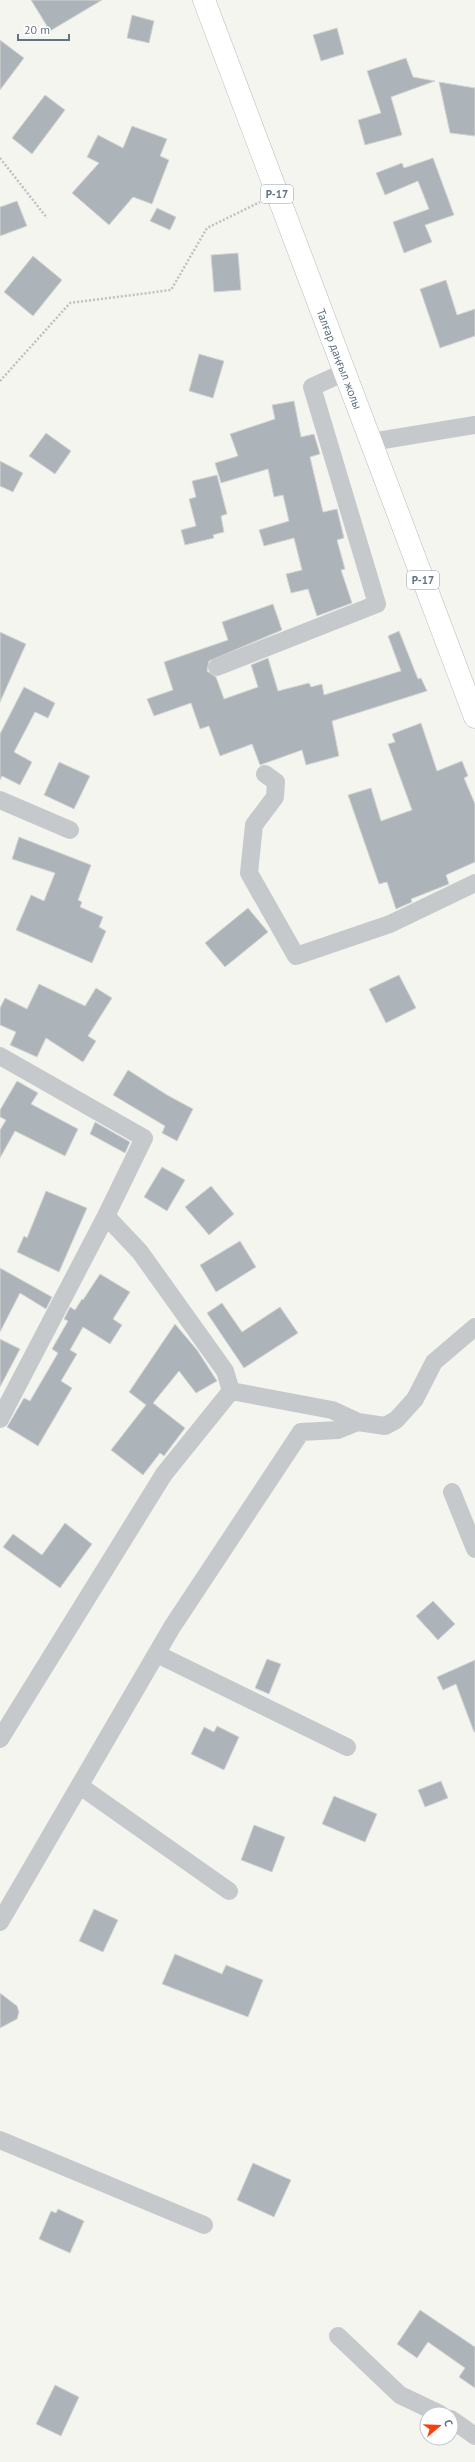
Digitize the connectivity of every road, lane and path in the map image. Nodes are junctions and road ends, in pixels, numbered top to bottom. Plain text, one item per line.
1 (209, 5) edge
2 (0, 158) edge
3 (277, 193) junction
4 (47, 218) dead end
5 (345, 372) junction
6 (0, 381) edge
7 (475, 425) edge
8 (371, 442) junction
9 (217, 667) dead end
10 (475, 717) edge
11 (265, 774) dead end
12 (0, 800) edge
13 (70, 830) dead end
14 (475, 883) edge
15 (0, 1056) edge
16 (106, 1216) junction
17 (475, 1327) edge
18 (232, 1391) junction
19 (0, 1419) edge
20 (358, 1422) junction
21 (452, 1492) dead end
22 (475, 1549) edge
23 (157, 1654) junction
24 (0, 1739) edge
25 (347, 1747) dead end
26 (80, 1786) junction
27 (229, 1891) dead end
28 (0, 1922) edge
29 (0, 2140) edge
30 (204, 2225) dead end
31 (338, 2336) dead end
32 (423, 2406) edge
33 (459, 2425) edge
34 (475, 2436) edge

1 - 3 main road, Талғар даңғыл жолы / P-17
2 - 4 path
3 - 5 main road, Талғар даңғыл жолы / P-17
3 - 6 path
5 - 8 main road, Талғар даңғыл жолы / P-17
5 - 9 street
7 - 8 street
8 - 10 main road, Талғар даңғыл жолы / P-17
11 - 14 street
12 - 13 street
15 - 16 street
16 - 18 street
16 - 19 street
17 - 20 street
18 - 20 street
18 - 24 street
20 - 23 street
21 - 22 street
23 - 25 street
23 - 26 street
26 - 27 street
26 - 28 street
29 - 30 street
31 - 32 street
33 - 34 street

